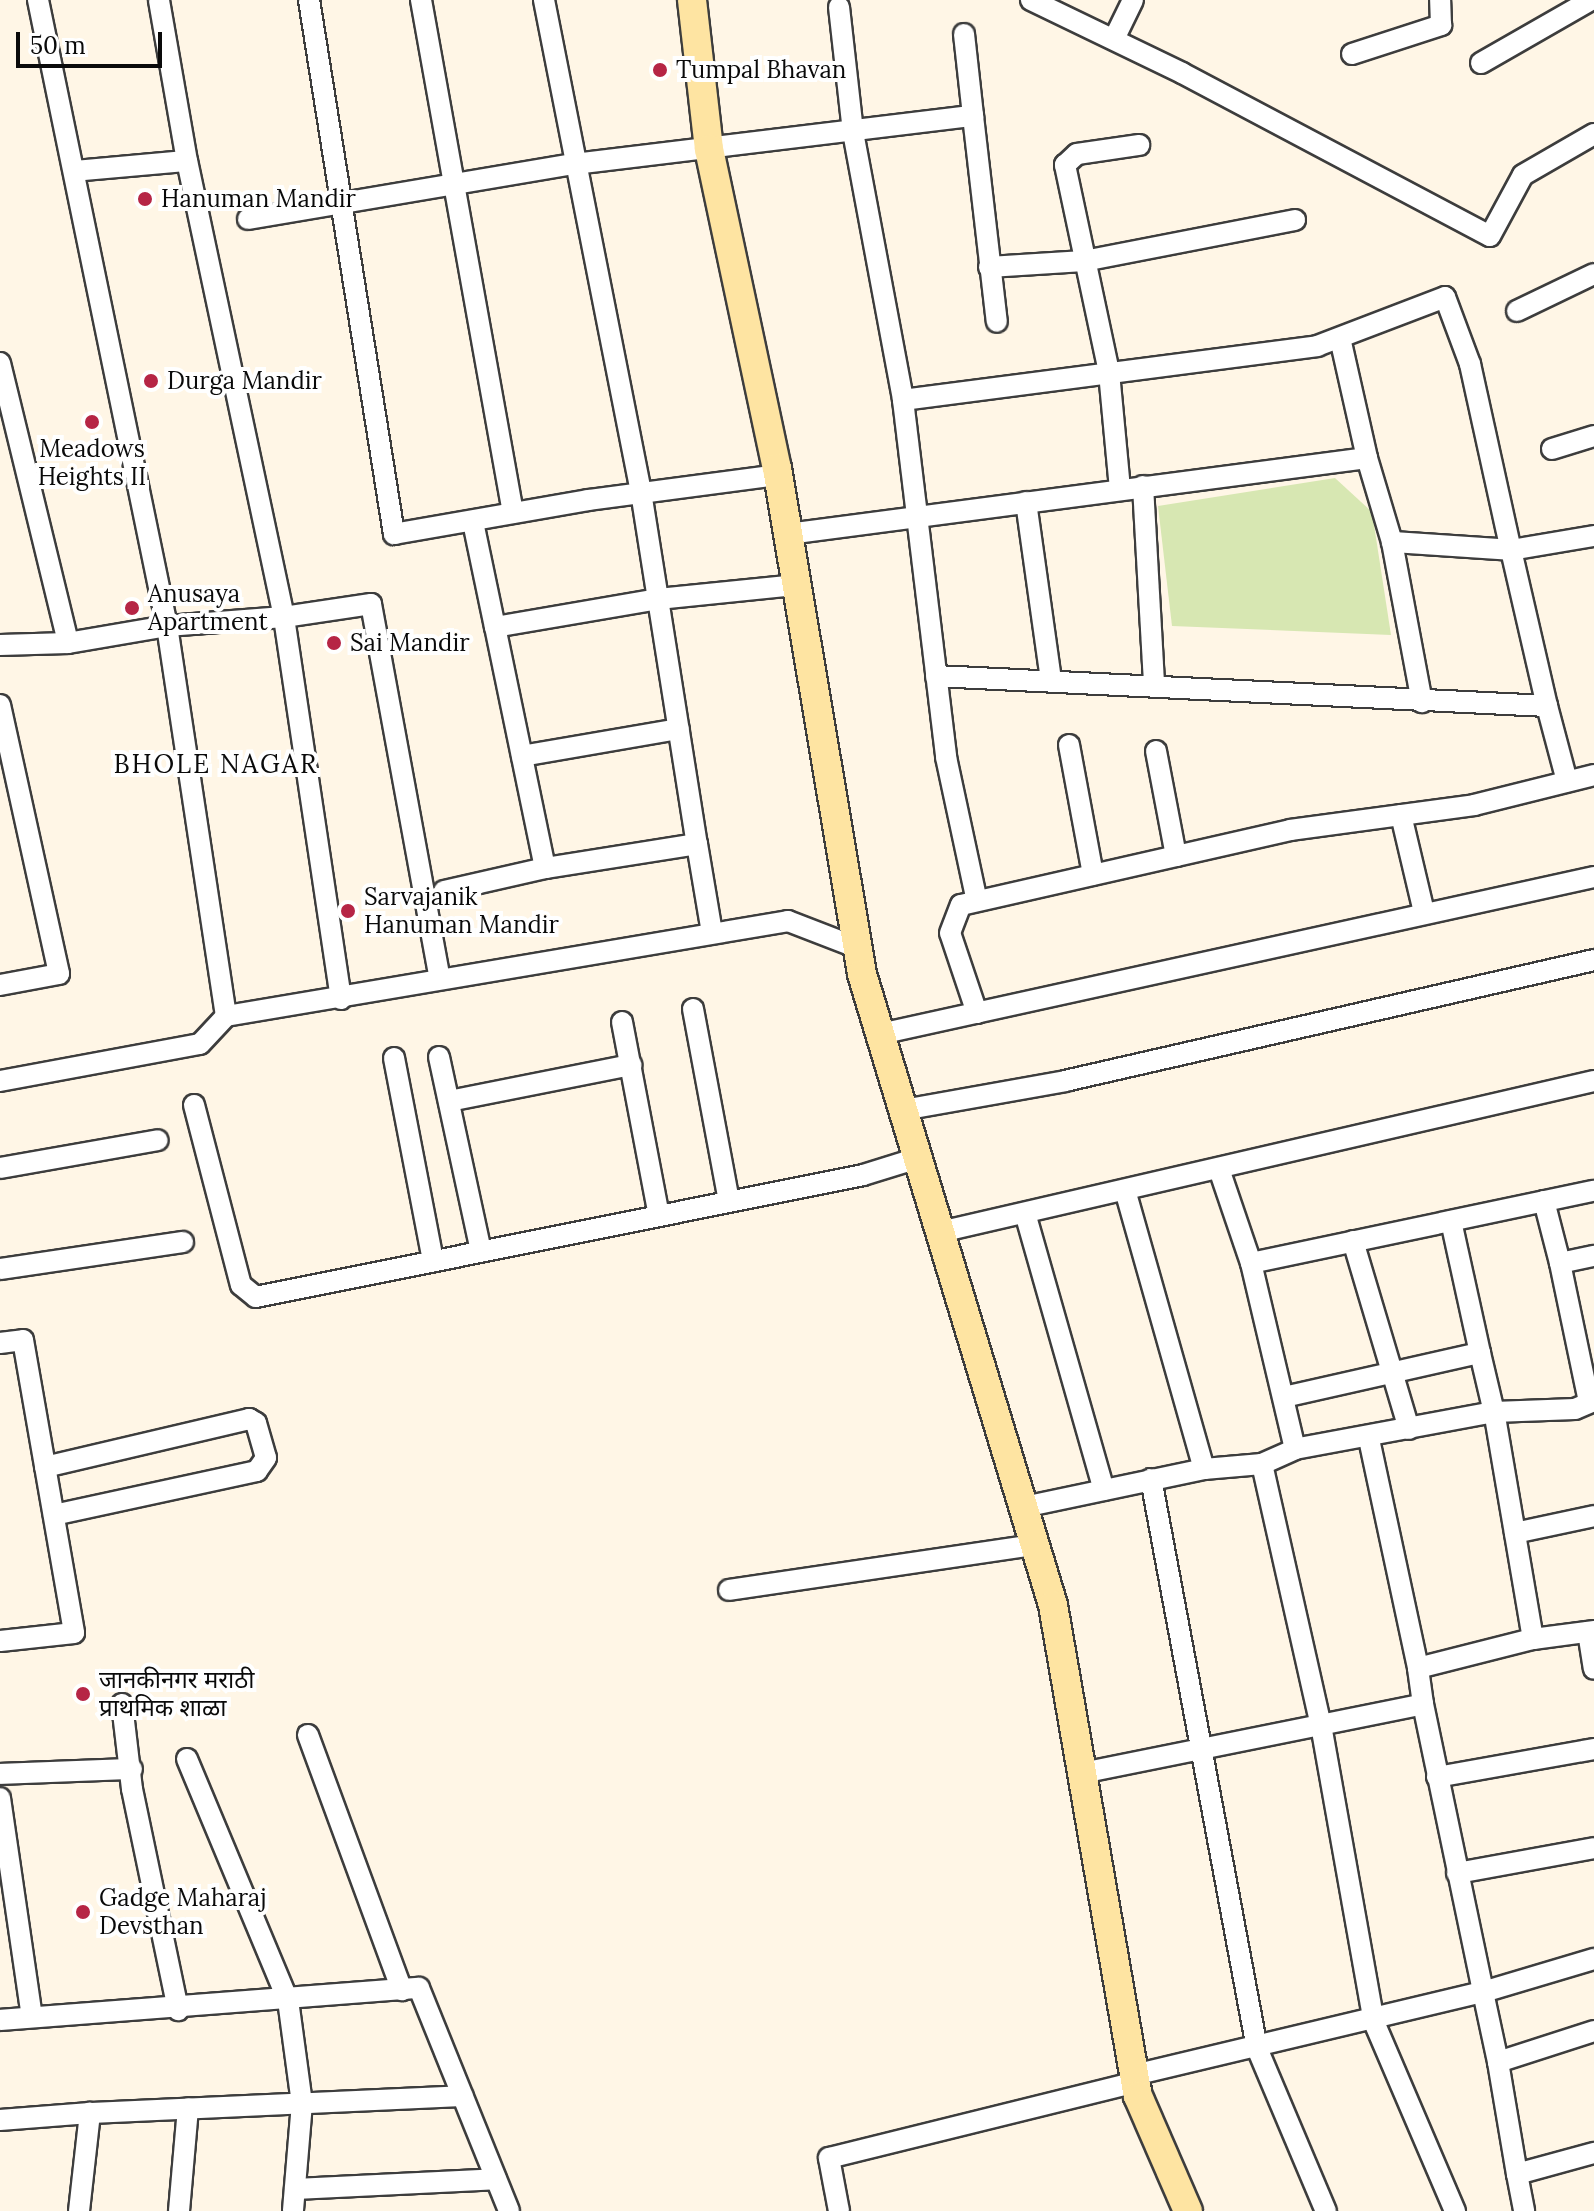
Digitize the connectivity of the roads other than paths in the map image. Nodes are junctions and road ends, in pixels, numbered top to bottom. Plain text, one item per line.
1 (38, 0) edge
2 (159, 0) edge
3 (309, 0) edge
4 (421, 0) edge
5 (544, 0) edge
6 (692, 0) edge
7 (1031, 0) edge
8 (1133, 0) edge
9 (1440, 0) edge
10 (1591, 0) edge
11 (839, 7) dead end
12 (964, 34) dead end
13 (1114, 39) junction
14 (1352, 54) dead end
15 (1481, 63) dead end
16 (973, 116) junction
17 (853, 132) junction
18 (1594, 134) edge
19 (1139, 145) dead end
20 (709, 149) junction
21 (187, 161) junction
22 (574, 164) junction
23 (74, 171) junction
24 (453, 185) junction
25 (344, 205) junction
26 (248, 219) dead end
27 (1295, 220) dead end
28 (1084, 261) junction
29 (989, 267) junction
30 (1594, 274) edge
31 (1517, 311) dead end
32 (997, 322) dead end
33 (1340, 338) junction
34 (0, 363) edge
35 (1109, 372) junction
36 (903, 400) junction
37 (1594, 436) edge
38 (1552, 449) dead end
39 (1367, 458) junction
40 (778, 475) junction
41 (1143, 486) junction
42 (1120, 489) junction
43 (641, 492) junction
44 (1026, 502) junction
45 (513, 513) junction
46 (917, 517) junction
47 (473, 522) junction
48 (788, 534) junction
49 (1594, 536) edge
50 (1392, 542) junction
51 (1511, 550) junction
52 (797, 585) junction
53 (658, 599) junction
54 (284, 617) junction
55 (167, 626) junction
56 (495, 627) junction
57 (68, 643) junction
58 (0, 645) edge
59 (936, 676) junction
60 (1051, 681) junction
61 (1154, 684) junction
62 (1422, 702) junction
63 (0, 705) edge
64 (1547, 706) junction
65 (679, 729) junction
66 (1069, 745) dead end
67 (1156, 751) dead end
68 (522, 756) junction
69 (1594, 775) edge
70 (1567, 781) junction
71 (1401, 815) junction
72 (697, 844) junction
73 (1176, 856) junction
74 (545, 868) junction
75 (1093, 875) junction
76 (1594, 877) edge
77 (444, 891) dead end
78 (977, 901) junction
79 (1424, 912) junction
80 (712, 933) junction
81 (858, 948) junction
82 (1594, 960) edge
83 (439, 976) junction
84 (0, 985) edge
85 (341, 999) junction
86 (693, 1009) dead end
87 (977, 1013) junction
88 (226, 1016) junction
89 (622, 1022) dead end
90 (880, 1034) junction
91 (439, 1057) dead end
92 (394, 1058) dead end
93 (631, 1065) junction
94 (0, 1081) edge
95 (1594, 1081) edge
96 (449, 1101) junction
97 (194, 1105) dead end
98 (903, 1110) junction
99 (158, 1140) dead end
100 (918, 1158) junction
101 (0, 1168) edge
102 (1219, 1169) junction
103 (1125, 1190) junction
104 (1594, 1191) edge
105 (1544, 1201) junction
106 (729, 1202) junction
107 (1025, 1213) junction
108 (659, 1216) junction
109 (1451, 1221) junction
110 (940, 1232) junction
111 (1353, 1241) junction
112 (183, 1242) dead end
113 (481, 1252) junction
114 (1594, 1256) edge
115 (433, 1261) junction
116 (1251, 1263) junction
117 (1560, 1263) junction
118 (0, 1269) edge
119 (0, 1343) edge
120 (1480, 1353) junction
121 (1391, 1375) junction
122 (1284, 1397) junction
123 (1591, 1401) edge
124 (1494, 1412) junction
125 (1409, 1429) junction
126 (1369, 1439) junction
127 (1295, 1449) junction
128 (1262, 1464) junction
129 (45, 1467) junction
130 (1204, 1469) junction
131 (1151, 1479) junction
132 (1104, 1490) junction
133 (1024, 1507) junction
134 (54, 1515) junction
135 (1594, 1516) edge
136 (1515, 1533) junction
137 (1035, 1545) junction
138 (729, 1590) dead end
139 (1591, 1632) edge
140 (1533, 1639) junction
141 (0, 1641) edge
142 (1418, 1668) junction
143 (1594, 1669) edge
144 (122, 1704) dead end
145 (1423, 1704) junction
146 (1321, 1725) junction
147 (308, 1735) dead end
148 (1203, 1749) junction
149 (1594, 1749) edge
150 (187, 1759) dead end
151 (132, 1769) junction
152 (1082, 1773) junction
153 (0, 1774) edge
154 (1437, 1777) junction
155 (0, 1798) edge
156 (1594, 1848) edge
157 (1457, 1873) junction
158 (1594, 1959) edge
159 (402, 1990) junction
160 (1483, 1992) junction
161 (288, 2000) junction
162 (178, 2010) junction
163 (32, 2017) junction
164 (0, 2020) edge
165 (1374, 2022) junction
166 (1594, 2031) edge
167 (1257, 2048) junction
168 (1498, 2062) junction
169 (1135, 2078) junction
170 (463, 2096) junction
171 (302, 2103) junction
172 (188, 2108) junction
173 (90, 2113) junction
174 (0, 2120) edge
175 (1594, 2153) edge
176 (1517, 2174) junction
177 (496, 2179) junction
178 (295, 2189) junction
179 (79, 2211) edge
180 (179, 2211) edge
181 (293, 2211) edge
182 (509, 2211) edge
183 (839, 2211) edge
184 (1188, 2211) edge
185 (1326, 2211) edge
186 (1455, 2211) edge
187 (1524, 2211) edge

1 - 23 street
2 - 21 street
3 - 25 street
4 - 24 street
5 - 22 street
6 - 20 street
7 - 13 street
8 - 13 street
9 - 14 street
10 - 15 street
11 - 17 street
12 - 16 street
13 - 18 street
16 - 17 street
16 - 29 street
17 - 20 street
17 - 36 street
19 - 28 street
20 - 22 street
20 - 40 street
21 - 23 street
21 - 54 street
22 - 24 street
22 - 43 street
23 - 55 street
24 - 25 street
24 - 45 street
25 - 26 street
25 - 47 street
27 - 28 street
28 - 29 street
28 - 35 street
29 - 32 street
30 - 31 street
33 - 35 street
33 - 39 street
33 - 51 street
34 - 57 street
35 - 36 street
35 - 42 street
36 - 46 street
37 - 38 street
39 - 41 street
39 - 50 street
40 - 43 street
40 - 48 street
41 - 42 street
41 - 61 street
42 - 44 street
43 - 45 street
43 - 53 street
44 - 46 street
44 - 60 street
45 - 47 street
46 - 48 street
46 - 59 street
47 - 56 street
48 - 52 street
49 - 51 street
50 - 51 street
50 - 62 street
51 - 64 street
52 - 53 street
52 - 81 street
53 - 56 street
53 - 65 street
54 - 55 street
54 - 83 street
54 - 85 street
55 - 57 street
55 - 88 street
56 - 68 street
57 - 58 street
59 - 60 street
59 - 78 street
60 - 61 street
61 - 62 street
62 - 64 street
63 - 84 street
64 - 70 street
65 - 68 street
65 - 72 street
66 - 75 street
67 - 73 street
68 - 74 street
69 - 70 street
70 - 71 street
71 - 73 street
71 - 79 street
72 - 74 street
72 - 80 street
73 - 75 street
74 - 77 street
75 - 78 street
76 - 79 street
78 - 87 street
79 - 87 street
80 - 81 street
80 - 83 street
81 - 90 street
82 - 98 street
83 - 85 street
85 - 88 street
86 - 106 street
87 - 90 street
88 - 94 street
89 - 93 street
90 - 98 street
91 - 96 street
92 - 115 street
93 - 96 street
93 - 108 street
95 - 102 street
96 - 113 street
97 - 115 street
98 - 100 street
99 - 101 street
100 - 106 street
100 - 110 street
102 - 103 street
102 - 116 street
103 - 107 street
103 - 130 street
104 - 105 street
105 - 109 street
105 - 117 street
106 - 108 street
107 - 110 street
107 - 132 street
108 - 113 street
109 - 111 street
109 - 120 street
110 - 133 street
111 - 116 street
111 - 121 street
112 - 118 street
113 - 115 street
114 - 117 street
116 - 122 street
117 - 123 street
119 - 129 street
120 - 121 street
120 - 124 street
121 - 122 street
121 - 125 street
122 - 127 street
123 - 124 street
124 - 125 street
124 - 136 street
125 - 126 street
126 - 127 street
126 - 142 street
127 - 128 street
128 - 130 street
128 - 146 street
129 - 134 street
129 - 134 street
130 - 131 street
131 - 132 street
131 - 148 street
132 - 133 street
133 - 137 street
134 - 141 street
135 - 136 street
136 - 140 street
137 - 138 street
137 - 152 street
139 - 140 street
139 - 143 street
140 - 142 street
142 - 145 street
144 - 151 street
145 - 146 street
145 - 154 street
146 - 148 street
146 - 165 street
147 - 159 street
148 - 152 street
148 - 167 street
149 - 154 street
150 - 161 street
151 - 153 street
151 - 162 street
152 - 169 street
154 - 157 street
155 - 163 street
156 - 157 street
157 - 160 street
158 - 160 street
159 - 161 street
159 - 170 street
160 - 165 street
160 - 168 street
161 - 162 street
161 - 171 street
162 - 163 street
163 - 164 street
165 - 167 street
165 - 186 street
166 - 168 street
167 - 169 street
167 - 185 street
168 - 176 street
169 - 183 street
169 - 184 street
170 - 171 street
170 - 177 street
171 - 172 street
171 - 178 street
172 - 173 street
172 - 180 street
173 - 174 street
173 - 179 street
175 - 176 street
176 - 187 street
177 - 178 street
177 - 182 street
178 - 181 street

